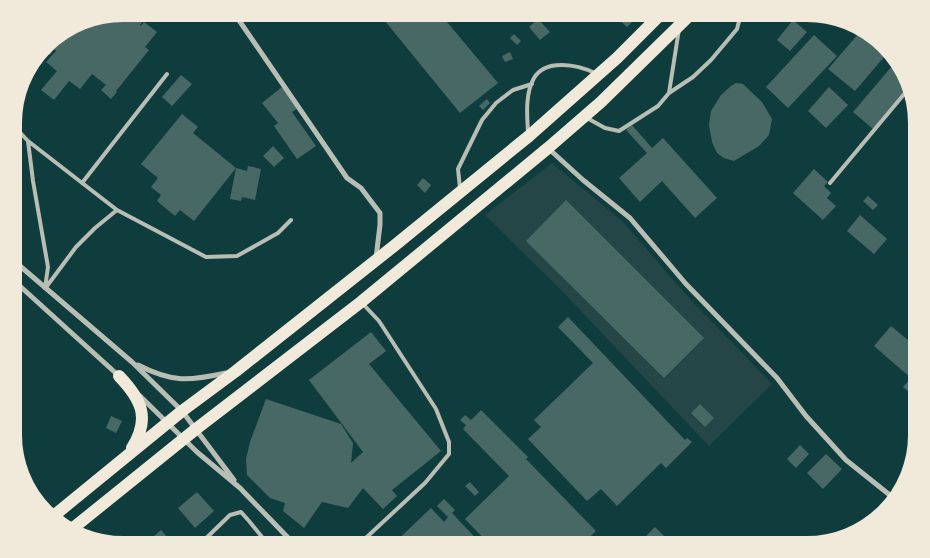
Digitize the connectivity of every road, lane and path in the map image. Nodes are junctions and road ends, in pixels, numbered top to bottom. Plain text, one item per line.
1 (238, 19) edge
2 (656, 19) edge
3 (686, 19) edge
4 (740, 19) edge
5 (680, 25) junction
6 (167, 74) dead end
7 (599, 74) junction
8 (532, 84) junction
9 (906, 91) edge
10 (669, 94) junction
11 (585, 117) junction
12 (19, 131) edge
13 (529, 136) junction
14 (28, 141) junction
15 (548, 148) junction
16 (82, 183) junction
17 (830, 183) dead end
18 (460, 193) junction
19 (117, 210) junction
20 (290, 220) dead end
21 (376, 260) junction
22 (19, 264) edge
23 (19, 285) edge
24 (45, 288) junction
25 (361, 302) junction
26 (132, 362) junction
27 (236, 371) junction
28 (119, 376) junction
29 (182, 411) junction
30 (167, 423) junction
31 (196, 429) junction
32 (184, 440) junction
33 (128, 455) junction
34 (240, 488) junction
35 (892, 496) edge
36 (55, 514) edge
37 (75, 527) edge
38 (205, 539) edge
39 (264, 539) edge
40 (287, 539) edge
41 (365, 539) edge

1 - 21 street
2 - 7 main road
3 - 5 main road
4 - 10 lane
5 - 10 lane
5 - 11 main road
6 - 16 lane
7 - 8 lane
7 - 13 main road
8 - 13 lane
8 - 18 lane
9 - 17 lane
10 - 11 lane
11 - 15 main road
12 - 14 lane
13 - 18 main road
14 - 16 lane
14 - 24 lane
15 - 25 main road
15 - 35 street
16 - 19 lane
18 - 21 main road
19 - 20 lane
19 - 24 lane
21 - 27 main road
22 - 24 street
23 - 28 street
24 - 26 street
25 - 31 main road
25 - 41 lane
26 - 27 street
26 - 29 street
27 - 29 main road
28 - 30 street
28 - 33 main road
29 - 30 main road
29 - 31 street
30 - 32 street
30 - 33 main road
31 - 32 main road
31 - 34 street
32 - 34 street
32 - 37 main road
33 - 36 main road
34 - 40 street
38 - 39 lane

